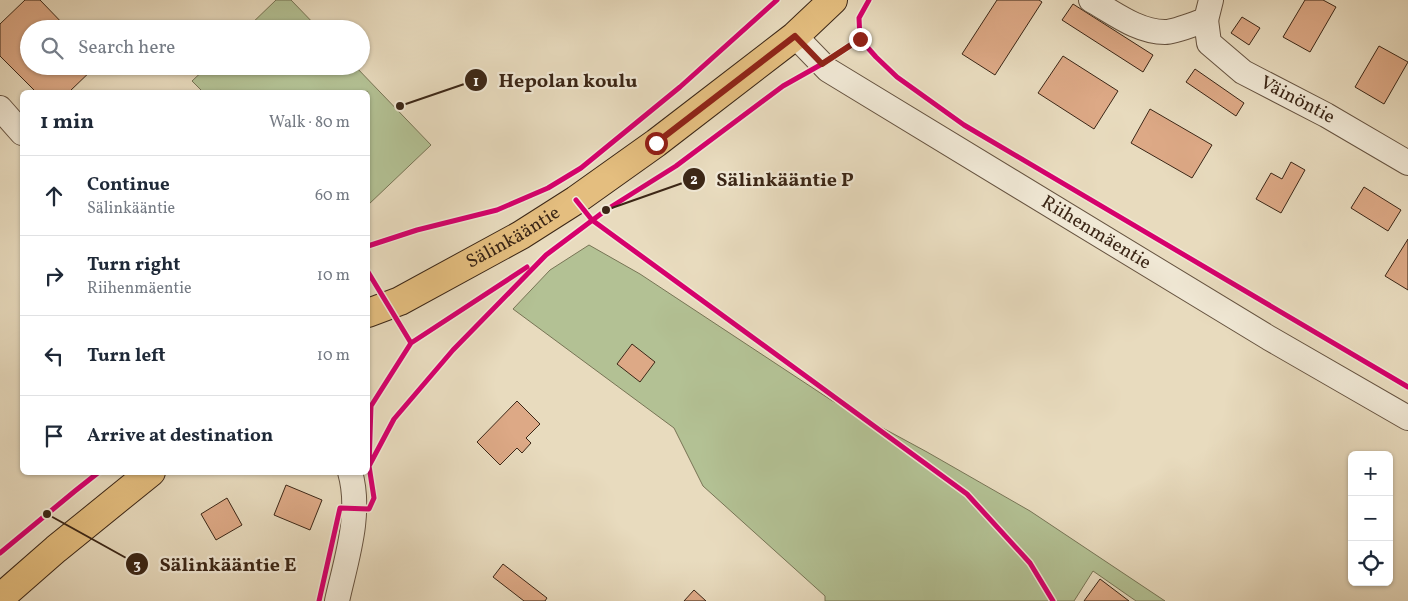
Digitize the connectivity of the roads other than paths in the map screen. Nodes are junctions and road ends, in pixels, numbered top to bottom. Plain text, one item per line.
1 (832, 0) edge
2 (1091, 0) edge
3 (1209, 10) edge
4 (795, 36) junction
5 (0, 108) edge
6 (20, 131) edge
7 (1408, 163) edge
8 (400, 301) junction
9 (370, 312) edge
10 (370, 328) edge
11 (1408, 418) edge
12 (146, 475) edge
13 (351, 475) edge
14 (0, 598) edge
15 (336, 601) edge

1 - 4 main road, Sälinkääntie
2 - 3 street
3 - 7 street, Väinöntie
4 - 8 main road, Sälinkääntie
4 - 11 street, Riihenmäentie
5 - 6 street
8 - 9 main road, Sälinkääntie
8 - 10 main road, Sälinkääntie
12 - 14 main road
13 - 15 street

